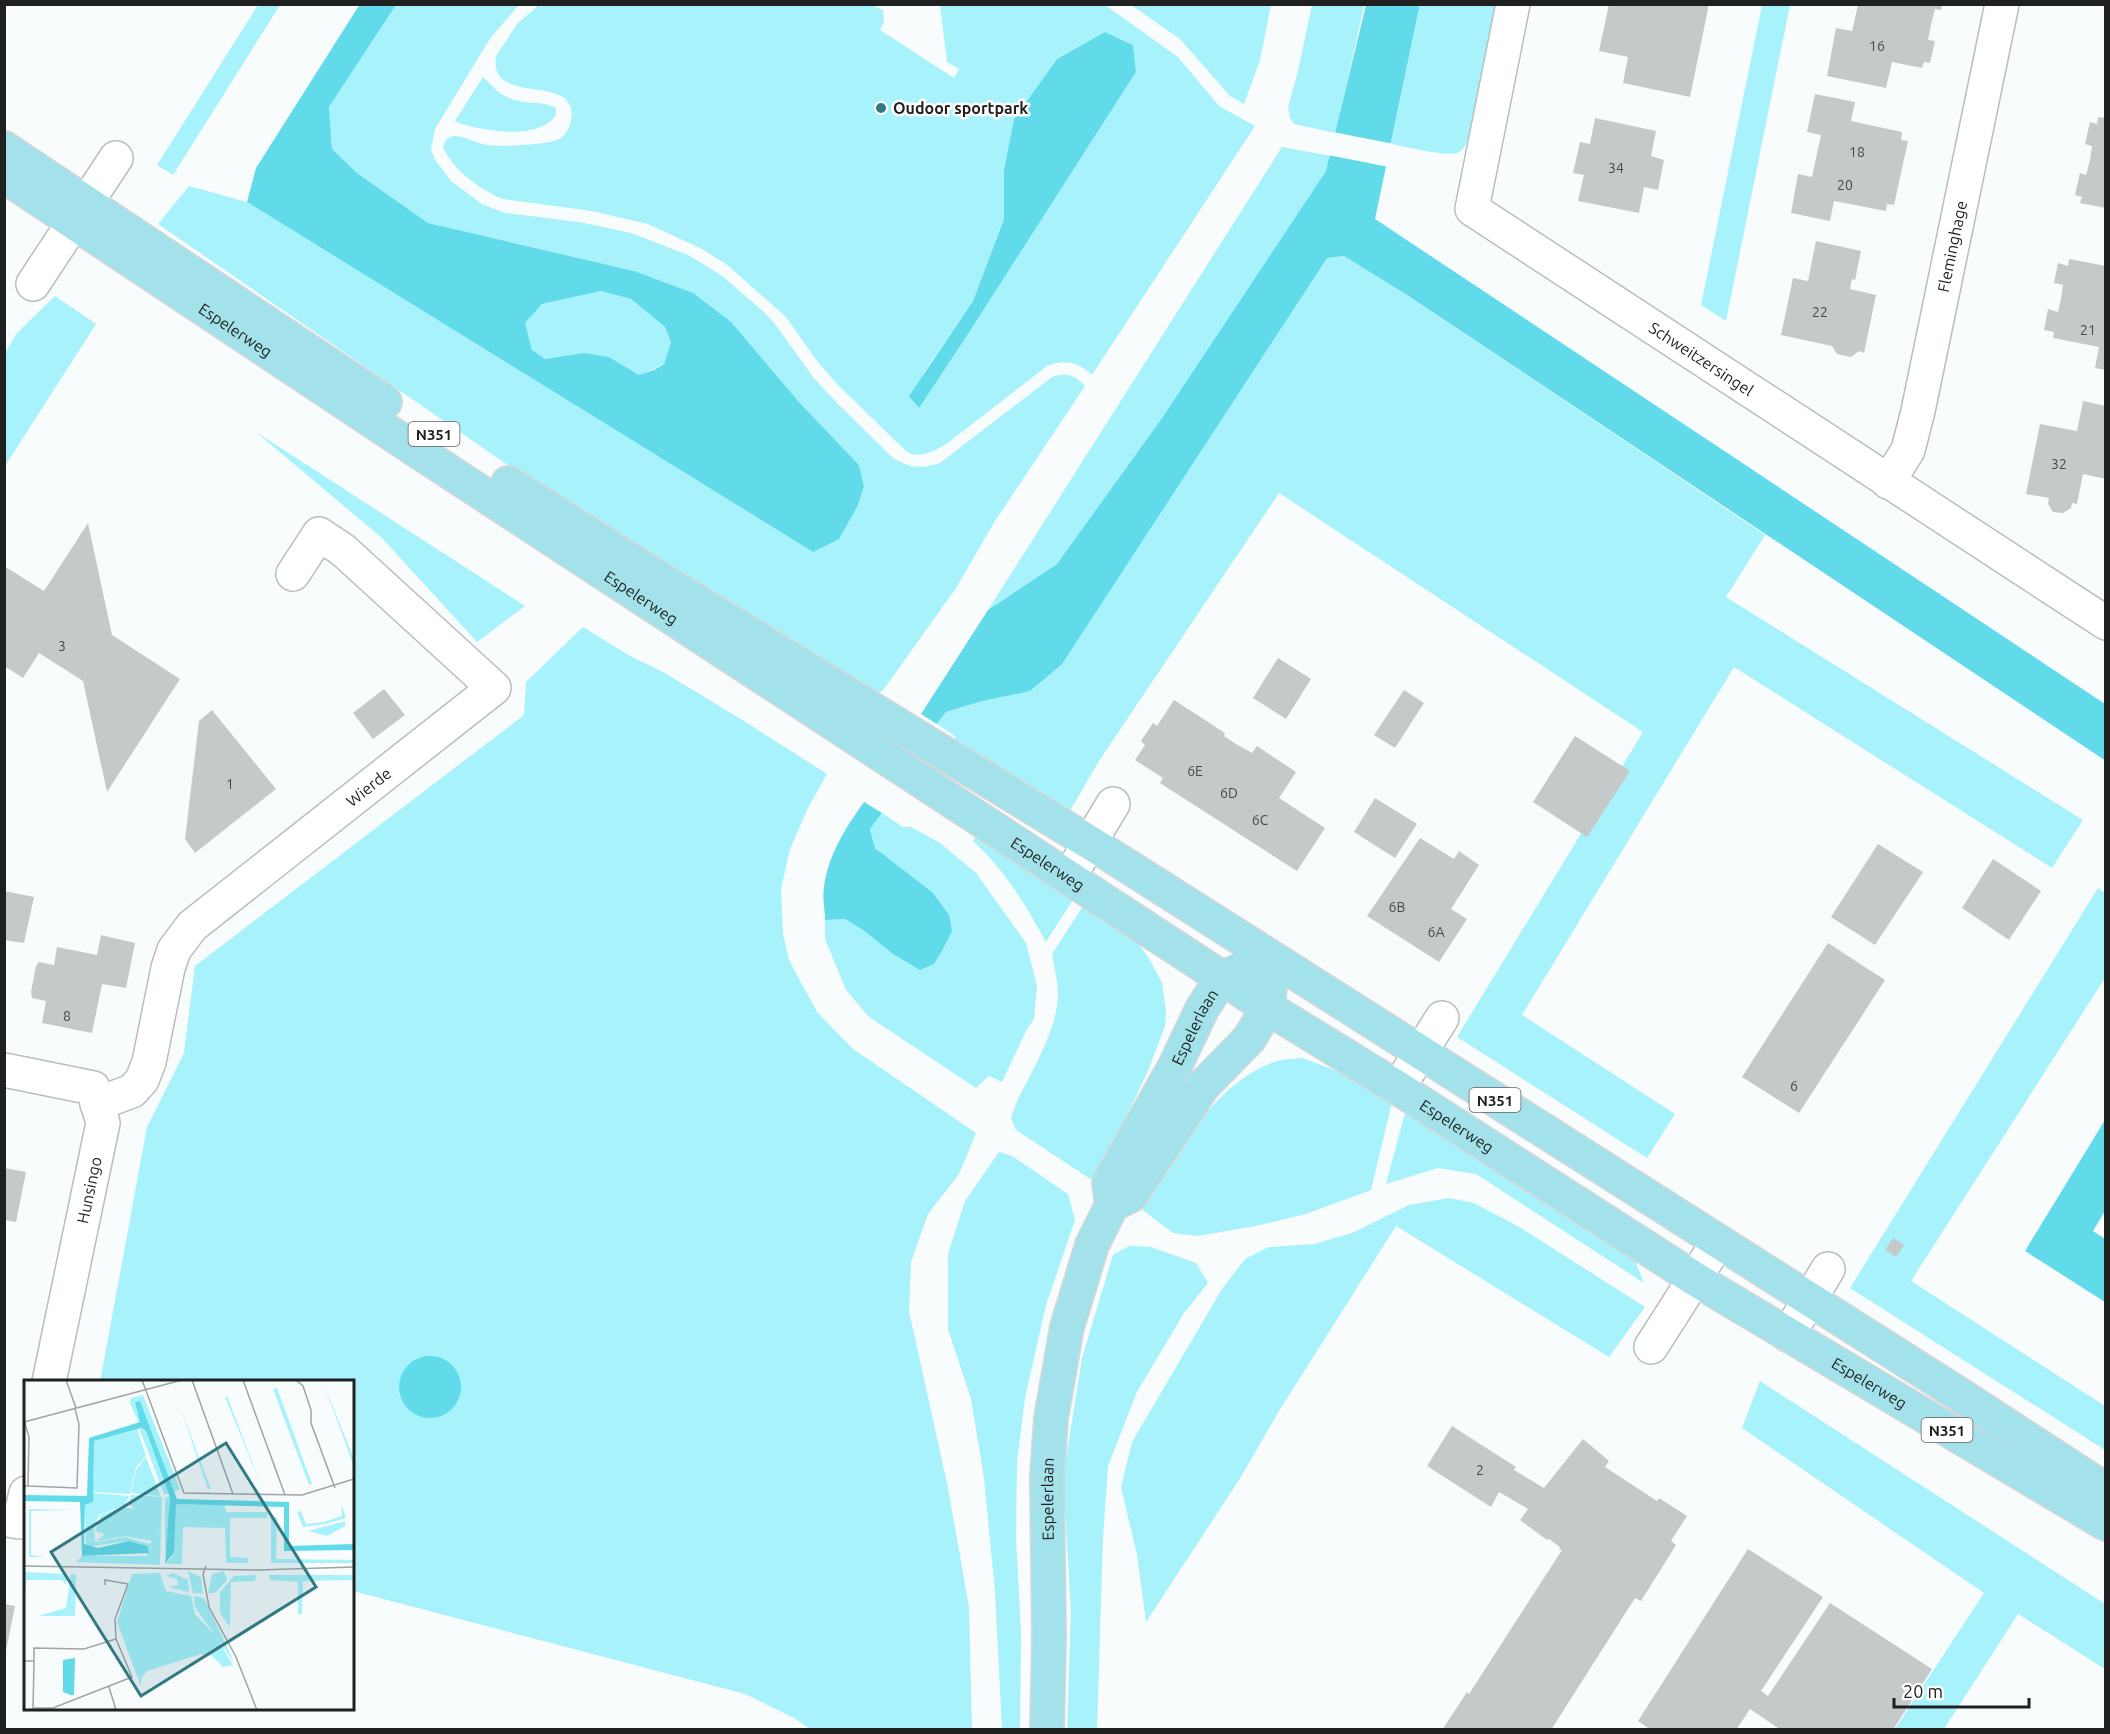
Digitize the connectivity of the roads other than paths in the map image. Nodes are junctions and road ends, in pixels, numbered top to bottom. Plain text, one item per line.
1 (1513, 4) edge
2 (2002, 4) edge
3 (4, 148) edge
4 (117, 158) dead end
5 (4, 176) edge
6 (81, 212) junction
7 (33, 284) dead end
8 (1888, 482) junction
9 (293, 574) dead end
10 (2106, 623) edge
11 (1113, 804) dead end
12 (1090, 842) junction
13 (1069, 877) junction
14 (1272, 957) junction
15 (1222, 978) junction
16 (1268, 1008) junction
17 (1442, 1018) dead end
18 (1420, 1052) junction
19 (4, 1070) edge
20 (1398, 1088) junction
21 (97, 1104) junction
22 (1112, 1205) junction
23 (1718, 1242) junction
24 (1828, 1269) dead end
25 (1695, 1279) junction
26 (1809, 1300) junction
27 (1788, 1335) junction
28 (1651, 1347) dead end
29 (49, 1380) edge
30 (2106, 1490) edge
31 (24, 1501) edge
32 (4, 1519) edge
33 (2106, 1524) edge
34 (1047, 1730) edge

1 - 8 street, Schweitzersingel
2 - 8 street, Fleminghage
3 - 6 main road, Espelerweg / N351
4 - 6 street
5 - 6 main road, Espelerweg / N351
6 - 7 street
6 - 12 main road, Espelerweg / N351
6 - 13 main road, Espelerweg / N351
8 - 10 street, Schweitzersingel
9 - 21 street, Wierde
11 - 12 street
12 - 13 street
12 - 14 main road, Espelerweg / N351
13 - 15 main road, Espelerweg / N351
14 - 15 main road, Espelerlaan
14 - 16 main road, Espelerlaan
14 - 18 main road, Espelerweg / N351
15 - 16 main road, Espelerweg / N351
15 - 22 main road, Espelerlaan
16 - 20 main road, Espelerweg / N351
16 - 22 main road, Espelerlaan
17 - 18 street
18 - 20 street
18 - 23 main road, Espelerweg / N351
19 - 21 street
20 - 25 main road, Espelerweg / N351
21 - 29 street, Hunsingo
22 - 34 main road, Espelerlaan
23 - 25 street
23 - 26 main road, Espelerweg / N351
24 - 26 street
25 - 27 main road, Espelerweg / N351
25 - 28 street
26 - 27 street
26 - 30 main road, Espelerweg / N351
27 - 33 main road, Espelerweg / N351
31 - 32 street

